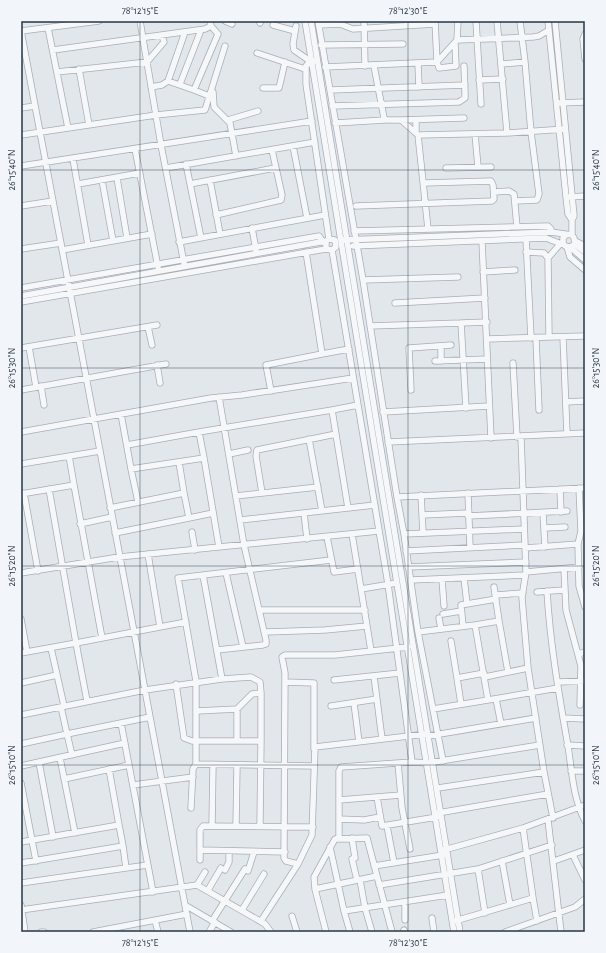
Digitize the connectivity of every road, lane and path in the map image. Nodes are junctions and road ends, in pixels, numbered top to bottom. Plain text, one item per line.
1 (99, 21) edge
2 (140, 21) edge
3 (225, 21) edge
4 (305, 21) edge
5 (311, 21) edge
6 (364, 21) edge
7 (458, 21) edge
8 (476, 21) edge
9 (497, 21) edge
10 (520, 21) edge
11 (548, 21) edge
12 (554, 21) edge
13 (319, 23) edge
14 (435, 23) edge
15 (210, 24) edge
16 (232, 24) dead end
17 (273, 25) dead end
18 (48, 28) junction
19 (364, 28) junction
20 (201, 30) junction
21 (549, 30) junction
22 (21, 31) edge
23 (185, 32) junction
24 (585, 34) edge
25 (162, 36) junction
26 (522, 38) junction
27 (143, 39) junction
28 (498, 39) junction
29 (476, 40) junction
30 (456, 42) junction
31 (364, 44) junction
32 (404, 44) dead end
33 (322, 45) junction
34 (225, 46) dead end
35 (53, 50) junction
36 (257, 53) dead end
37 (585, 58) edge
38 (313, 61) junction
39 (147, 62) junction
40 (285, 62) junction
41 (437, 62) junction
42 (524, 62) junction
43 (325, 64) junction
44 (418, 64) junction
45 (502, 64) junction
46 (365, 66) junction
47 (374, 66) junction
48 (464, 66) dead end
49 (79, 69) junction
50 (305, 69) junction
51 (57, 72) junction
52 (503, 79) junction
53 (479, 80) junction
54 (168, 81) junction
55 (180, 84) junction
56 (213, 84) junction
57 (465, 85) junction
58 (151, 87) junction
59 (419, 87) junction
60 (263, 88) dead end
61 (378, 88) junction
62 (194, 90) junction
63 (330, 90) junction
64 (210, 96) junction
65 (585, 102) edge
66 (559, 103) junction
67 (481, 104) dead end
68 (35, 106) junction
69 (332, 106) junction
70 (381, 106) junction
71 (21, 108) edge
72 (258, 111) dead end
73 (156, 115) junction
74 (464, 118) dead end
75 (228, 120) junction
76 (385, 120) junction
77 (401, 120) junction
78 (416, 120) junction
79 (312, 121) junction
80 (335, 123) junction
81 (89, 125) junction
82 (68, 128) junction
83 (562, 130) junction
84 (531, 132) junction
85 (40, 133) junction
86 (507, 133) junction
87 (232, 134) junction
88 (417, 134) junction
89 (475, 134) junction
90 (21, 135) edge
91 (315, 142) junction
92 (161, 145) junction
93 (293, 146) junction
94 (135, 149) junction
95 (272, 150) junction
96 (236, 156) junction
97 (73, 159) junction
98 (45, 163) junction
99 (186, 164) junction
100 (21, 166) edge
101 (491, 166) dead end
102 (478, 167) junction
103 (166, 168) junction
104 (275, 168) junction
105 (446, 168) dead end
106 (140, 173) junction
107 (117, 178) junction
108 (102, 180) junction
109 (210, 180) junction
110 (424, 183) junction
111 (78, 184) junction
112 (190, 184) junction
113 (494, 192) junction
114 (585, 196) edge
115 (569, 197) junction
116 (53, 201) junction
117 (515, 201) junction
118 (426, 204) junction
119 (21, 206) edge
120 (356, 206) dead end
121 (216, 215) junction
122 (326, 215) junction
123 (307, 218) junction
124 (572, 223) junction
125 (517, 227) junction
126 (252, 228) junction
127 (428, 229) junction
128 (354, 231) junction
129 (551, 232) junction
130 (152, 234) junction
131 (220, 234) junction
132 (127, 238) junction
133 (201, 238) junction
134 (356, 239) junction
135 (526, 239) junction
136 (333, 240) junction
137 (113, 241) junction
138 (482, 241) junction
139 (568, 241) junction
140 (180, 242) junction
141 (61, 243) junction
142 (88, 245) junction
143 (357, 246) junction
144 (585, 246) edge
145 (255, 247) junction
146 (337, 248) junction
147 (21, 249) edge
148 (62, 250) junction
149 (306, 252) junction
150 (526, 252) junction
151 (585, 252) edge
152 (257, 254) junction
153 (548, 258) junction
154 (183, 260) junction
155 (585, 260) edge
156 (158, 265) junction
157 (184, 267) junction
158 (515, 270) dead end
159 (585, 270) edge
160 (159, 272) junction
161 (484, 272) junction
162 (458, 277) dead end
163 (160, 278) junction
164 (68, 280) junction
165 (363, 280) junction
166 (21, 288) edge
167 (70, 291) junction
168 (21, 296) edge
169 (485, 298) junction
170 (21, 302) edge
171 (395, 303) dead end
172 (487, 322) junction
173 (461, 323) junction
174 (157, 325) dead end
175 (370, 326) junction
176 (148, 327) junction
177 (585, 336) edge
178 (549, 337) junction
179 (563, 337) junction
180 (533, 338) junction
181 (79, 339) junction
182 (487, 339) junction
183 (152, 345) dead end
184 (451, 345) dead end
185 (441, 346) junction
186 (29, 347) junction
187 (21, 348) edge
188 (349, 349) junction
189 (322, 354) junction
190 (487, 359) junction
191 (464, 360) junction
192 (513, 363) dead end
193 (166, 364) dead end
194 (157, 365) junction
195 (86, 378) junction
196 (354, 378) junction
197 (160, 383) dead end
198 (39, 387) junction
199 (21, 390) edge
200 (411, 390) dead end
201 (271, 391) junction
202 (219, 397) junction
203 (585, 401) edge
204 (566, 402) junction
205 (44, 405) dead end
206 (358, 405) junction
207 (490, 406) junction
208 (466, 408) junction
209 (332, 410) junction
210 (539, 410) dead end
211 (383, 412) junction
212 (121, 414) junction
213 (94, 419) junction
214 (224, 428) junction
215 (21, 432) edge
216 (199, 432) junction
217 (585, 433) edge
218 (336, 434) junction
219 (567, 434) junction
220 (519, 437) junction
221 (491, 438) junction
222 (309, 439) junction
223 (388, 442) junction
224 (380, 444) junction
225 (127, 445) junction
226 (374, 445) junction
227 (248, 450) dead end
228 (100, 451) junction
229 (229, 454) junction
230 (69, 456) junction
231 (204, 458) junction
232 (179, 462) junction
233 (21, 464) edge
234 (131, 469) junction
235 (74, 485) junction
236 (318, 487) junction
237 (582, 488) edge
238 (49, 489) junction
239 (560, 489) junction
240 (523, 490) junction
241 (184, 493) junction
242 (262, 493) junction
243 (468, 493) junction
244 (22, 494) edge
245 (236, 496) junction
246 (421, 496) junction
247 (397, 497) junction
248 (138, 502) junction
249 (375, 505) junction
250 (110, 508) junction
251 (348, 508) junction
252 (322, 511) junction
253 (213, 513) junction
254 (304, 513) junction
255 (524, 513) junction
256 (543, 513) junction
257 (468, 514) junction
258 (422, 515) junction
259 (112, 517) junction
260 (189, 518) junction
261 (240, 520) junction
262 (80, 524) junction
263 (565, 527) dead end
264 (544, 528) junction
265 (524, 529) junction
266 (379, 531) junction
267 (469, 531) junction
268 (192, 532) dead end
269 (115, 533) junction
270 (423, 533) junction
271 (352, 534) junction
272 (404, 534) junction
273 (327, 537) junction
274 (307, 539) junction
275 (392, 542) junction
276 (244, 545) junction
277 (578, 545) junction
278 (585, 546) edge
279 (470, 547) junction
280 (525, 547) junction
281 (544, 547) junction
282 (219, 548) junction
283 (396, 548) junction
284 (406, 549) junction
285 (195, 550) junction
286 (148, 554) junction
287 (119, 557) junction
288 (331, 560) junction
289 (526, 562) junction
290 (87, 563) junction
291 (63, 567) junction
292 (408, 567) junction
293 (579, 567) junction
294 (358, 569) junction
295 (564, 569) junction
296 (250, 570) junction
297 (38, 571) junction
298 (21, 573) edge
299 (226, 573) junction
300 (526, 573) junction
301 (203, 575) junction
302 (464, 578) junction
303 (442, 579) junction
304 (411, 580) junction
305 (397, 583) junction
306 (388, 584) junction
307 (494, 587) dead end
308 (361, 589) junction
309 (401, 590) junction
310 (564, 590) junction
311 (547, 591) junction
312 (523, 592) junction
313 (537, 592) dead end
314 (496, 597) junction
315 (467, 604) junction
316 (444, 606) dead end
317 (585, 608) edge
318 (259, 610) junction
319 (364, 610) junction
320 (461, 611) junction
321 (21, 619) edge
322 (499, 621) junction
323 (186, 622) junction
324 (475, 625) junction
325 (367, 626) junction
326 (463, 626) junction
327 (160, 627) junction
328 (441, 629) junction
329 (134, 632) junction
330 (264, 632) junction
331 (418, 632) junction
332 (102, 638) junction
333 (451, 641) dead end
334 (76, 643) junction
335 (243, 647) junction
336 (408, 647) junction
337 (51, 648) junction
338 (397, 648) junction
339 (217, 650) junction
340 (371, 651) junction
341 (585, 652) edge
342 (24, 653) edge
343 (578, 654) junction
344 (528, 668) junction
345 (415, 672) junction
346 (508, 672) junction
347 (400, 673) junction
348 (57, 675) junction
349 (485, 675) junction
350 (374, 676) junction
351 (457, 678) junction
352 (222, 679) junction
353 (334, 680) dead end
354 (196, 681) junction
355 (583, 681) edge
356 (285, 682) junction
357 (558, 682) junction
358 (21, 683) edge
359 (176, 684) junction
360 (558, 688) junction
361 (145, 690) junction
362 (532, 692) junction
363 (260, 693) junction
364 (496, 698) junction
365 (377, 699) junction
366 (488, 700) junction
367 (87, 701) junction
368 (354, 703) junction
369 (461, 704) junction
370 (580, 705) dead end
371 (63, 706) junction
372 (331, 706) dead end
373 (237, 709) junction
374 (196, 711) junction
375 (433, 711) junction
376 (425, 714) junction
377 (21, 715) edge
378 (150, 717) junction
379 (536, 718) junction
380 (563, 718) junction
381 (585, 719) edge
382 (121, 723) junction
383 (501, 724) junction
384 (67, 734) junction
385 (426, 734) junction
386 (439, 734) junction
387 (409, 736) junction
388 (382, 739) junction
389 (197, 741) junction
390 (237, 741) junction
391 (260, 741) junction
392 (359, 742) junction
393 (125, 743) junction
394 (21, 744) edge
395 (540, 745) junction
396 (567, 745) junction
397 (585, 746) edge
398 (314, 750) junction
399 (72, 755) junction
400 (60, 758) junction
401 (443, 761) junction
402 (38, 762) junction
403 (412, 762) junction
404 (398, 763) junction
405 (430, 763) junction
406 (196, 764) junction
407 (129, 765) junction
408 (213, 765) junction
409 (21, 766) edge
410 (237, 766) junction
411 (260, 766) junction
412 (284, 766) junction
413 (314, 766) junction
414 (108, 769) junction
415 (571, 771) junction
416 (585, 771) edge
417 (544, 772) junction
418 (192, 777) junction
419 (64, 779) junction
420 (161, 780) junction
421 (21, 783) edge
422 (133, 785) junction
423 (438, 788) junction
424 (548, 794) junction
425 (401, 795) junction
426 (377, 797) junction
427 (339, 800) junction
428 (585, 806) edge
429 (191, 808) dead end
430 (579, 808) junction
431 (438, 814) junction
432 (339, 818) junction
433 (380, 818) junction
434 (551, 819) junction
435 (585, 821) edge
436 (405, 823) junction
437 (119, 825) junction
438 (212, 826) junction
439 (236, 826) junction
440 (260, 826) junction
441 (387, 826) junction
442 (285, 827) junction
443 (313, 827) junction
444 (523, 828) junction
445 (75, 833) junction
446 (53, 837) junction
447 (339, 838) junction
448 (352, 838) junction
449 (32, 840) junction
450 (21, 842) edge
451 (552, 845) junction
452 (123, 846) junction
453 (330, 847) junction
454 (410, 849) dead end
455 (200, 850) junction
456 (585, 850) edge
457 (229, 851) junction
458 (254, 852) junction
459 (284, 852) junction
460 (444, 852) junction
461 (527, 853) junction
462 (573, 855) junction
463 (200, 860) dead end
464 (36, 861) junction
465 (502, 861) junction
466 (554, 861) junction
467 (21, 863) edge
468 (394, 863) junction
469 (298, 864) junction
470 (148, 865) junction
471 (374, 866) junction
472 (126, 868) junction
473 (478, 869) junction
474 (205, 872) dead end
475 (264, 874) dead end
476 (449, 875) junction
477 (377, 876) junction
478 (357, 880) junction
479 (585, 880) edge
480 (21, 883) edge
481 (337, 884) junction
482 (197, 885) junction
483 (379, 885) junction
484 (182, 887) junction
485 (315, 889) junction
486 (208, 890) junction
487 (153, 892) junction
488 (448, 895) junction
489 (533, 898) junction
490 (225, 900) junction
491 (585, 900) edge
492 (404, 902) junction
493 (185, 905) junction
494 (385, 905) junction
495 (510, 905) junction
496 (21, 908) edge
497 (365, 908) junction
498 (242, 910) junction
499 (344, 911) junction
500 (486, 913) junction
501 (560, 913) junction
502 (187, 914) junction
503 (292, 916) dead end
504 (432, 918) dead end
505 (156, 920) junction
506 (405, 920) dead end
507 (213, 921) junction
508 (261, 921) junction
509 (456, 921) junction
510 (537, 921) junction
511 (25, 932) edge
512 (41, 932) edge
513 (44, 932) edge
514 (93, 932) edge
515 (158, 932) edge
516 (190, 932) edge
517 (209, 932) edge
518 (231, 932) edge
519 (270, 932) edge
520 (297, 932) edge
521 (326, 932) edge
522 (350, 932) edge
523 (372, 932) edge
524 (392, 932) edge
525 (434, 932) edge
526 (454, 932) edge
527 (460, 932) edge
528 (505, 932) edge
529 (561, 932) edge

1 - 18 street
2 - 27 street
3 - 16 street
4 - 38 street
5 - 38 street
6 - 19 street
7 - 30 street
8 - 29 street
9 - 28 street
10 - 26 street
11 - 21 street
12 - 66 street
13 - 19 street
13 - 33 street
14 - 19 street
14 - 41 street
15 - 20 street
15 - 62 street
17 - 38 street
18 - 22 street
18 - 35 street
19 - 31 street
20 - 23 street
20 - 55 street
21 - 26 street
21 - 66 street
22 - 68 street
23 - 25 street
23 - 54 street
24 - 37 street
25 - 27 street
25 - 39 street
26 - 28 street
26 - 42 street
27 - 35 street
27 - 39 street
28 - 29 street
28 - 45 street
29 - 30 street
29 - 53 street
30 - 41 street
30 - 41 street
31 - 32 street
31 - 33 street
31 - 46 street
33 - 43 street
34 - 56 street
35 - 51 street
36 - 40 street
38 - 43 street
38 - 50 street
38 - 136 street
39 - 49 street
39 - 58 street
40 - 50 street
40 - 60 street
41 - 44 street
42 - 45 street
42 - 84 street
43 - 46 street
43 - 63 street
44 - 47 street
44 - 59 street
45 - 52 street
46 - 47 street
47 - 61 street
48 - 57 street
49 - 51 street
49 - 81 street
50 - 79 street
51 - 82 street
52 - 53 street
52 - 86 street
53 - 67 street
54 - 55 street
54 - 58 street
55 - 62 street
56 - 64 street
56 - 75 street
57 - 59 street
57 - 70 street
58 - 73 street
59 - 61 street
61 - 63 street
61 - 70 street
62 - 64 street
63 - 69 street
64 - 73 street
65 - 66 street
66 - 83 street
68 - 71 street
68 - 85 street
69 - 70 street
69 - 80 street
70 - 76 street
72 - 75 street
73 - 81 street
73 - 92 street
74 - 78 street
75 - 87 street
76 - 77 street
76 - 80 street
77 - 78 street
77 - 88 street
78 - 88 street
79 - 87 street
79 - 91 street
80 - 128 street
81 - 82 street
82 - 85 street
83 - 84 street
83 - 115 street
84 - 86 street
84 - 117 street
85 - 90 street
85 - 98 street
86 - 89 street
87 - 92 street
87 - 96 street
88 - 89 street
88 - 110 street
89 - 102 street
91 - 93 street
91 - 122 street
92 - 94 street
92 - 103 street
93 - 95 street
93 - 123 street
94 - 97 street
94 - 106 street
95 - 96 street
95 - 104 street
96 - 99 street
97 - 98 street
97 - 111 street
98 - 100 street
98 - 116 street
99 - 103 street
99 - 112 street
101 - 102 street
102 - 105 street
103 - 140 street
104 - 109 street
104 - 121 street
106 - 107 street
106 - 130 street
107 - 108 street
107 - 132 street
108 - 111 street
108 - 137 street
109 - 112 street
109 - 121 street
110 - 113 street
110 - 118 street
111 - 142 street
112 - 133 street
113 - 117 street
113 - 118 street
114 - 115 street
115 - 124 street
116 - 119 street
116 - 141 street
117 - 125 street
118 - 120 street
118 - 127 street
121 - 131 street
122 - 123 street
122 - 136 street
123 - 126 street
124 - 139 street
124 - 139 street
125 - 127 street
125 - 129 street
126 - 131 street
126 - 145 street
127 - 128 street
128 - 134 street
129 - 134 street
129 - 139 street
130 - 132 street
130 - 156 street
131 - 133 street
132 - 137 street
133 - 140 street
134 - 136 street
134 - 143 street
135 - 138 street
135 - 139 street
135 - 150 street
136 - 145 street
136 - 146 street
136 - 146 street
136 - 152 street
137 - 142 street
138 - 143 street
138 - 161 street
139 - 144 street
139 - 151 street
139 - 153 street
139 - 155 street
139 - 159 street
140 - 154 street
141 - 147 street
141 - 148 street
142 - 148 street
143 - 146 street
143 - 165 street
145 - 152 street
145 - 154 street
146 - 149 street
146 - 188 street
146 - 224 street
146 - 226 street
148 - 164 street
149 - 163 street
149 - 189 street
150 - 153 street
150 - 180 street
152 - 157 street
153 - 178 street
154 - 156 street
154 - 157 street
156 - 160 street
156 - 164 street
157 - 160 street
158 - 161 street
160 - 163 street
160 - 167 street
161 - 169 street
162 - 165 street
163 - 167 street
164 - 166 street
164 - 167 street
165 - 175 street
167 - 168 street
167 - 170 street
167 - 181 street
169 - 171 street
169 - 172 street
172 - 173 street
172 - 182 street
173 - 175 street
173 - 191 street
174 - 176 street
175 - 211 street
176 - 181 street
176 - 183 street
177 - 179 street
178 - 179 street
178 - 180 street
179 - 204 street
180 - 182 street
180 - 210 street
181 - 186 street
181 - 195 street
182 - 190 street
184 - 185 street
185 - 191 street
185 - 200 street
186 - 187 street
186 - 198 street
188 - 189 street
188 - 196 street
189 - 201 street
190 - 191 street
190 - 207 street
191 - 208 street
192 - 220 street
193 - 194 street
194 - 195 street
194 - 197 street
195 - 198 street
195 - 213 street
196 - 201 street
196 - 206 street
198 - 199 street
198 - 205 street
201 - 202 street
202 - 212 street
202 - 214 street
203 - 204 street
204 - 219 street
206 - 209 street
206 - 249 street
207 - 208 street
207 - 221 street
208 - 211 street
209 - 214 street
209 - 218 street
211 - 223 street
212 - 213 street
212 - 225 street
213 - 215 street
213 - 228 street
214 - 216 street
214 - 229 street
216 - 225 street
216 - 231 street
217 - 219 street
218 - 222 street
218 - 251 street
219 - 220 street
220 - 221 street
220 - 240 street
221 - 223 street
222 - 236 street
222 - 242 street
223 - 247 street
224 - 226 street
224 - 275 street
225 - 234 street
226 - 275 street
227 - 229 street
228 - 230 street
228 - 250 street
229 - 245 street
230 - 233 street
230 - 235 street
231 - 232 street
231 - 253 street
232 - 234 street
232 - 241 street
234 - 248 street
235 - 238 street
235 - 262 street
236 - 242 street
236 - 252 street
237 - 239 street
237 - 277 street
238 - 244 street
238 - 291 street
239 - 240 street
239 - 256 street
240 - 243 street
240 - 255 street
241 - 248 street
241 - 260 street
242 - 245 street
243 - 246 street
243 - 257 street
244 - 297 street
245 - 261 street
246 - 247 street
246 - 258 street
247 - 272 street
248 - 250 street
249 - 251 street
249 - 266 street
250 - 259 street
251 - 252 street
252 - 254 street
253 - 260 street
253 - 282 street
254 - 261 street
254 - 274 street
255 - 256 street
255 - 257 street
255 - 265 street
256 - 264 street
257 - 258 street
257 - 267 street
258 - 270 street
259 - 262 street
259 - 269 street
260 - 269 street
261 - 276 street
262 - 290 street
263 - 264 street
264 - 281 street
265 - 267 street
265 - 280 street
266 - 271 street
266 - 306 street
267 - 270 street
267 - 279 street
268 - 285 street
269 - 287 street
270 - 272 street
271 - 273 street
271 - 294 street
272 - 284 street
273 - 274 street
273 - 288 street
274 - 276 street
275 - 283 street
275 - 305 street
276 - 282 street
276 - 296 street
277 - 278 street
277 - 281 street
277 - 293 street
279 - 280 street
279 - 284 street
280 - 281 street
280 - 289 street
282 - 285 street
283 - 284 street
283 - 309 street
284 - 292 street
285 - 286 street
286 - 287 street
286 - 327 street
287 - 290 street
287 - 329 street
288 - 294 street
288 - 296 street
289 - 292 street
289 - 300 street
290 - 291 street
290 - 332 street
291 - 297 street
291 - 334 street
292 - 304 street
293 - 295 street
293 - 317 street
294 - 308 street
295 - 300 street
295 - 310 street
296 - 299 street
296 - 318 street
297 - 298 street
299 - 301 street
299 - 335 street
300 - 302 street
300 - 312 street
301 - 323 street
301 - 339 street
302 - 303 street
302 - 315 street
303 - 304 street
303 - 316 street
304 - 331 street
305 - 306 street
305 - 309 street
306 - 308 street
306 - 338 street
307 - 314 street
308 - 319 street
309 - 336 street
309 - 345 street
310 - 311 street
310 - 343 street
311 - 313 street
311 - 357 street
312 - 314 street
312 - 344 street
314 - 315 street
314 - 322 street
315 - 320 street
318 - 319 street
318 - 330 street
319 - 325 street
320 - 326 street
320 - 328 street
321 - 342 street
322 - 324 street
322 - 346 street
323 - 327 street
323 - 354 street
324 - 326 street
324 - 349 street
325 - 330 street
325 - 340 street
326 - 328 street
327 - 329 street
328 - 331 street
329 - 332 street
329 - 361 street
330 - 335 street
331 - 375 street
332 - 334 street
333 - 351 street
334 - 337 street
334 - 367 street
335 - 339 street
336 - 338 street
336 - 345 street
337 - 342 street
337 - 348 street
338 - 340 street
338 - 347 street
339 - 352 street
340 - 356 street
341 - 343 street
343 - 355 street
344 - 346 street
344 - 362 street
345 - 376 street
345 - 385 street
346 - 349 street
347 - 350 street
347 - 387 street
348 - 358 street
348 - 371 street
349 - 351 street
349 - 366 street
350 - 353 street
350 - 365 street
351 - 369 street
352 - 354 street
352 - 363 street
354 - 359 street
354 - 374 street
355 - 357 street
355 - 370 street
356 - 398 street
356 - 412 street
357 - 360 street
359 - 361 street
359 - 389 street
360 - 362 street
360 - 380 street
361 - 367 street
361 - 378 street
362 - 364 street
362 - 379 street
363 - 373 street
363 - 391 street
364 - 366 street
364 - 383 street
365 - 368 street
365 - 388 street
366 - 369 street
367 - 371 street
368 - 372 street
368 - 392 street
369 - 375 street
371 - 377 street
371 - 384 street
373 - 374 street
373 - 390 street
374 - 389 street
375 - 376 street
375 - 386 street
376 - 385 street
378 - 382 street
378 - 420 street
379 - 383 street
379 - 395 street
380 - 381 street
380 - 396 street
382 - 384 street
382 - 393 street
383 - 386 street
384 - 394 street
384 - 399 street
385 - 386 street
385 - 387 street
385 - 405 street
386 - 401 street
387 - 388 street
387 - 403 street
388 - 392 street
389 - 390 street
389 - 406 street
390 - 391 street
391 - 411 street
392 - 398 street
393 - 399 street
393 - 407 street
395 - 401 street
395 - 417 street
396 - 397 street
396 - 415 street
398 - 413 street
399 - 400 street
400 - 402 street
400 - 419 street
401 - 405 street
402 - 409 street
402 - 446 street
403 - 404 street
403 - 405 street
404 - 425 street
404 - 427 street
405 - 423 street
405 - 431 street
406 - 408 street
406 - 418 street
407 - 414 street
407 - 422 street
408 - 410 street
408 - 438 street
410 - 411 street
410 - 439 street
411 - 412 street
411 - 440 street
412 - 413 street
412 - 442 street
413 - 443 street
414 - 419 street
414 - 437 street
415 - 416 street
415 - 430 street
417 - 423 street
417 - 424 street
418 - 420 street
418 - 429 street
419 - 445 street
420 - 422 street
420 - 484 street
421 - 449 street
422 - 470 street
423 - 431 street
424 - 431 street
424 - 434 street
425 - 426 street
425 - 436 street
426 - 427 street
426 - 433 street
427 - 432 street
428 - 430 street
430 - 434 street
430 - 435 street
431 - 436 street
431 - 460 street
432 - 433 street
432 - 447 street
433 - 441 street
434 - 444 street
434 - 451 street
436 - 441 street
436 - 454 street
437 - 445 street
437 - 452 street
438 - 439 street
438 - 455 street
439 - 440 street
440 - 442 street
441 - 468 street
442 - 443 street
442 - 459 street
443 - 469 street
444 - 460 street
444 - 461 street
445 - 446 street
446 - 449 street
447 - 448 street
447 - 453 street
448 - 471 street
448 - 478 street
449 - 450 street
449 - 464 street
451 - 461 street
451 - 466 street
452 - 464 street
452 - 472 street
453 - 481 street
453 - 485 street
455 - 457 street
455 - 463 street
456 - 462 street
457 - 458 street
457 - 486 street
458 - 459 street
458 - 490 street
459 - 469 street
460 - 468 street
460 - 476 street
461 - 465 street
461 - 489 street
462 - 466 street
462 - 479 street
464 - 467 street
465 - 473 street
465 - 495 street
466 - 501 street
468 - 471 street
469 - 508 street
470 - 472 street
470 - 487 street
471 - 477 street
472 - 480 street
473 - 476 street
473 - 500 street
474 - 482 street
475 - 498 street
476 - 483 street
476 - 488 street
476 - 509 street
477 - 478 street
477 - 483 street
478 - 481 street
478 - 497 street
481 - 485 street
481 - 499 street
482 - 484 street
482 - 486 street
483 - 494 street
484 - 487 street
484 - 493 street
485 - 521 street
486 - 490 street
487 - 496 street
488 - 492 street
488 - 509 street
489 - 495 street
489 - 510 street
490 - 498 street
490 - 507 street
491 - 501 street
492 - 494 street
492 - 506 street
493 - 502 street
493 - 507 street
494 - 497 street
494 - 524 street
495 - 500 street
496 - 511 street
497 - 499 street
497 - 523 street
498 - 508 street
499 - 522 street
500 - 509 street
501 - 510 street
501 - 529 street
502 - 505 street
502 - 516 street
503 - 520 street
504 - 525 street
505 - 514 street
505 - 515 street
507 - 517 street
507 - 518 street
508 - 519 street
509 - 526 street
509 - 527 street
510 - 528 street
512 - 513 street

